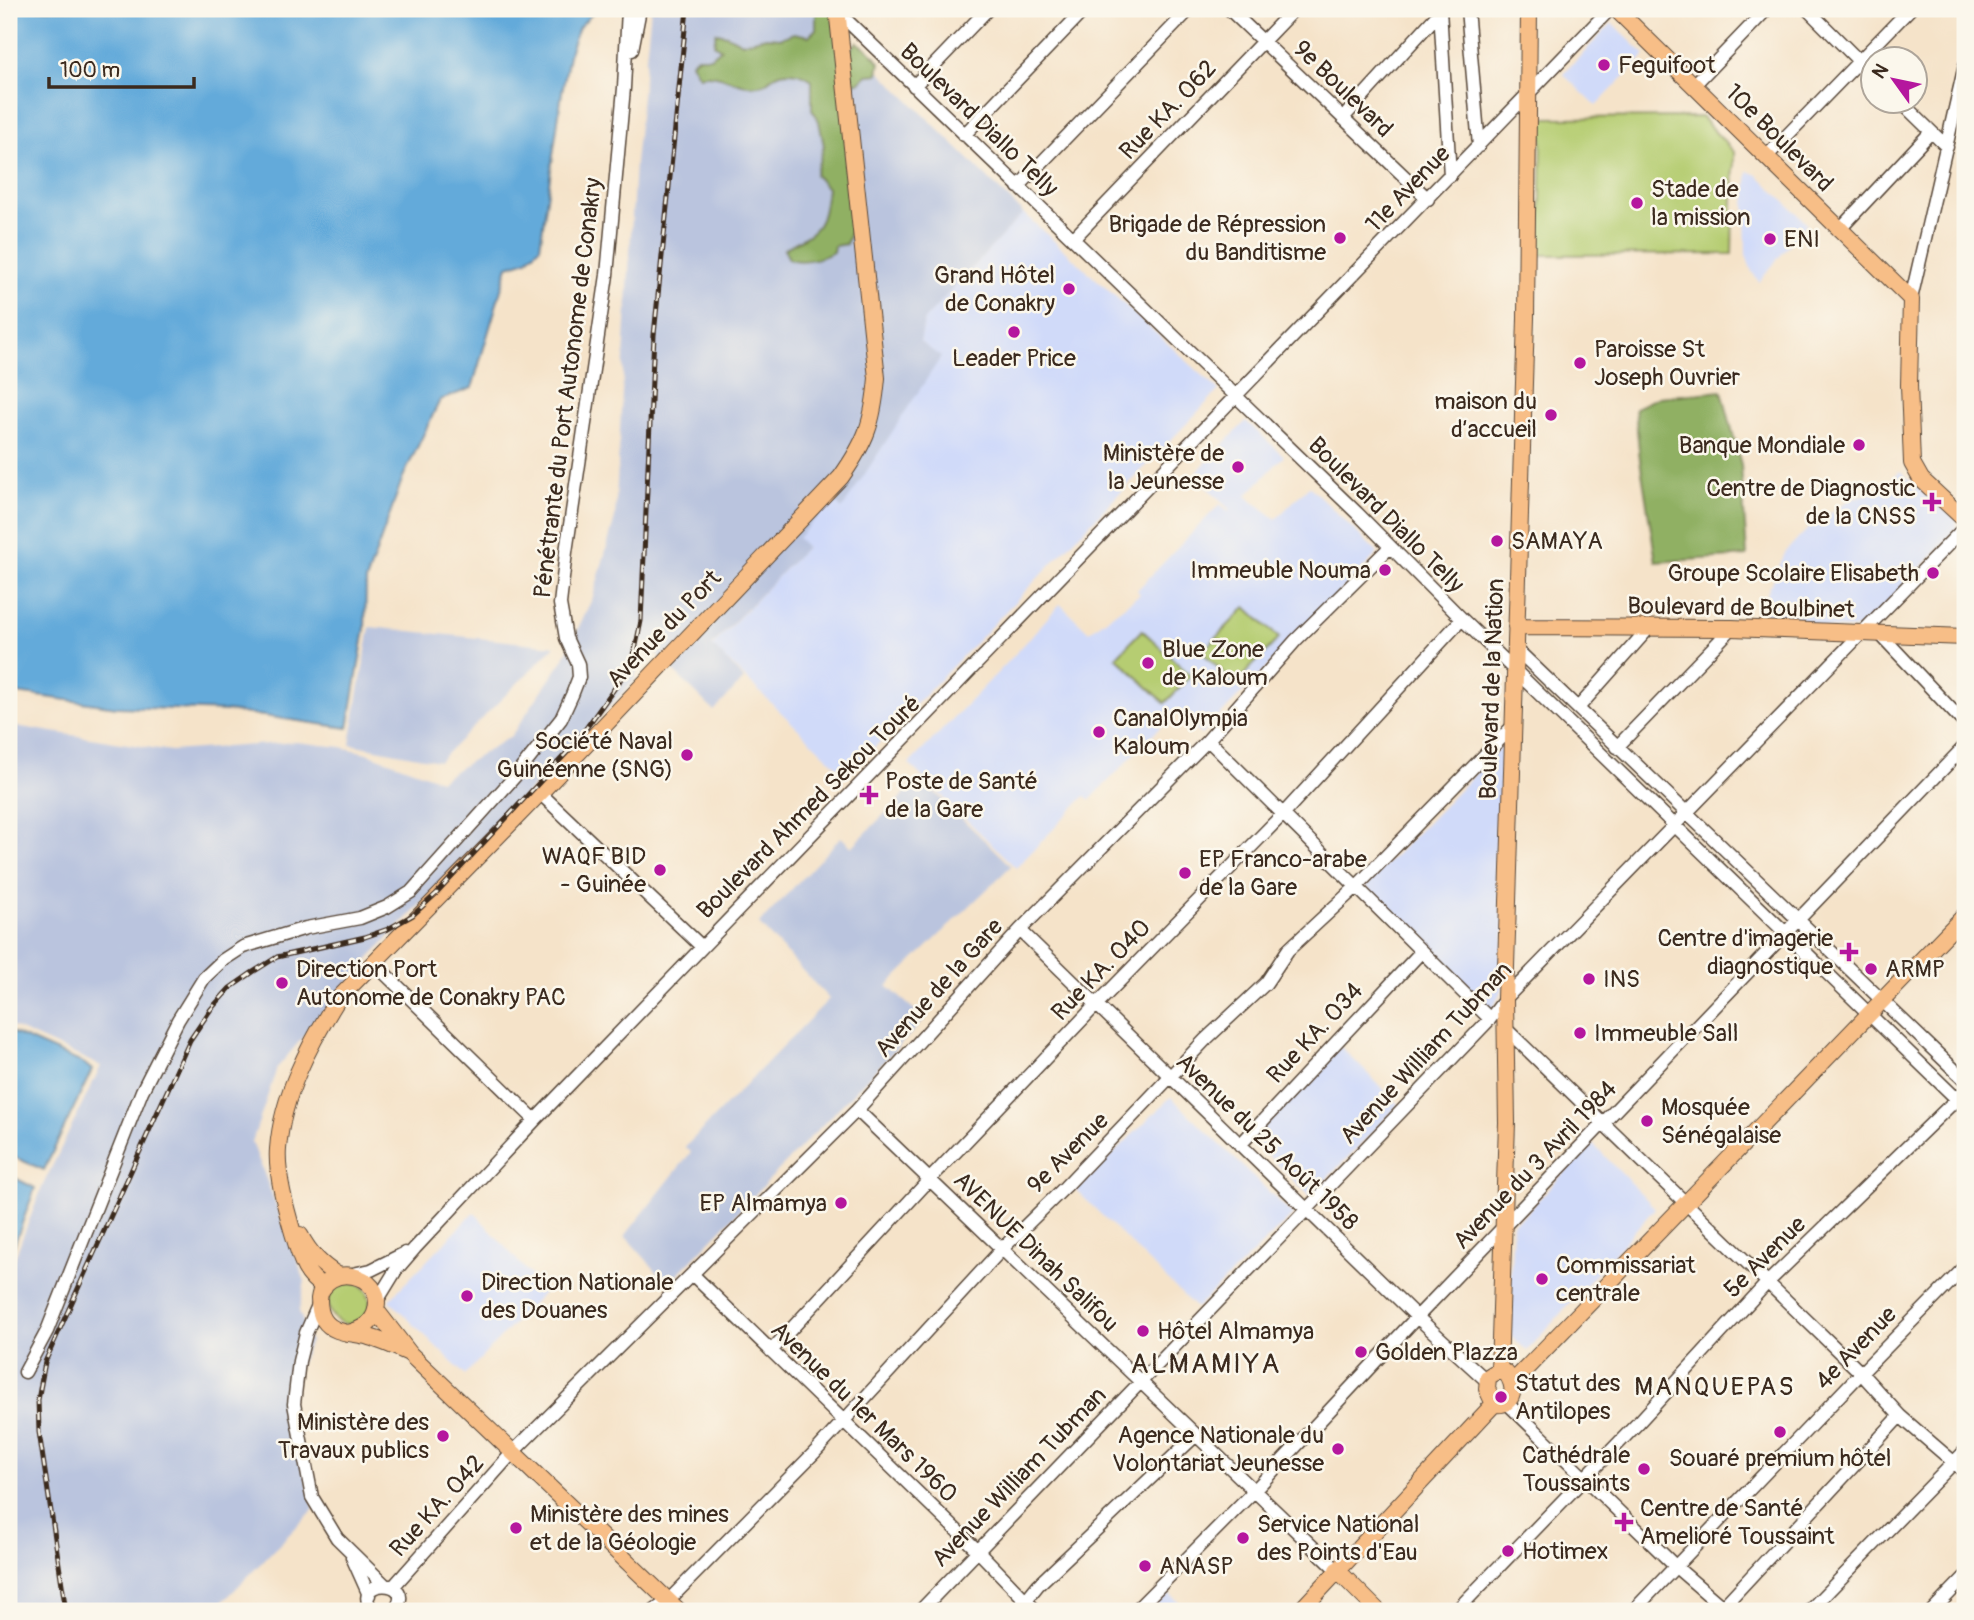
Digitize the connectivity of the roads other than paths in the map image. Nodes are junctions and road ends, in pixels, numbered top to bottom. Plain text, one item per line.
1 (628, 9) edge
2 (640, 9) edge
3 (988, 9) edge
4 (1085, 9) edge
5 (1191, 9) edge
6 (1229, 9) edge
7 (1294, 9) edge
8 (1467, 9) edge
9 (1529, 9) edge
10 (1610, 9) edge
11 (1616, 9) edge
12 (1767, 9) edge
13 (1807, 9) edge
14 (1910, 9) edge
15 (837, 10) edge
16 (1440, 10) edge
17 (1263, 42) junction
18 (1874, 46) edge
19 (1858, 59) edge
20 (1858, 63) edge
21 (1965, 65) edge
22 (914, 86) junction
23 (1693, 86) junction
24 (624, 88) junction
25 (1528, 94) junction
26 (1915, 116) edge
27 (1343, 118) junction
28 (1931, 132) junction
29 (964, 135) junction
30 (1479, 146) junction
31 (1947, 147) junction
32 (1766, 158) junction
33 (1450, 176) junction
34 (1018, 187) junction
35 (1427, 199) junction
36 (1839, 230) junction
37 (1073, 239) junction
38 (1911, 299) junction
39 (1235, 398) junction
40 (1965, 520) edge
41 (1965, 527) edge
42 (1390, 547) junction
43 (1462, 619) junction
44 (1516, 627) junction
45 (1732, 628) junction
46 (1648, 629) junction
47 (1862, 634) junction
48 (1880, 634) junction
49 (1965, 637) edge
50 (1515, 648) junction
51 (1514, 670) junction
52 (1578, 708) junction
53 (1965, 724) edge
54 (1513, 726) junction
55 (1208, 740) junction
56 (1965, 746) edge
57 (1617, 747) junction
58 (540, 793) junction
59 (1284, 813) junction
60 (1687, 813) junction
61 (1674, 825) junction
62 (1356, 887) junction
63 (1965, 915) edge
64 (1799, 921) junction
65 (1020, 930) junction
66 (1787, 933) junction
67 (701, 946) junction
68 (1422, 952) junction
69 (373, 962) junction
70 (1505, 999) junction
71 (1884, 1001) junction
72 (1097, 1004) junction
73 (1869, 1016) junction
74 (1490, 1019) junction
75 (1506, 1029) junction
76 (1171, 1078) junction
77 (1965, 1080) edge
78 (1963, 1099) edge
79 (857, 1110) junction
80 (535, 1120) junction
81 (1604, 1125) junction
82 (1240, 1145) junction
83 (930, 1179) junction
84 (285, 1204) junction
85 (1686, 1205) junction
86 (1306, 1209) junction
87 (1504, 1228) junction
88 (415, 1248) junction
89 (1003, 1248) junction
90 (1965, 1267) edge
91 (692, 1274) junction
92 (344, 1275) junction
93 (1767, 1283) junction
94 (321, 1295) junction
95 (376, 1306) junction
96 (1417, 1317) junction
97 (330, 1326) junction
98 (306, 1333) junction
99 (348, 1333) junction
100 (771, 1351) junction
101 (410, 1354) junction
102 (24, 1372) dead end
103 (1861, 1373) junction
104 (1493, 1376) junction
105 (1140, 1381) junction
106 (1512, 1383) junction
107 (1500, 1403) junction
108 (1900, 1416) junction
109 (843, 1422) junction
110 (1196, 1434) junction
111 (1965, 1451) edge
112 (513, 1452) junction
113 (1955, 1462) junction
114 (1965, 1472) edge
115 (1584, 1477) junction
116 (1255, 1490) junction
117 (976, 1550) junction
118 (351, 1554) junction
119 (1676, 1567) junction
120 (1337, 1570) junction
121 (1965, 1577) edge
122 (388, 1585) junction
123 (1026, 1600) junction
124 (370, 1605) edge
125 (674, 1606) edge
126 (396, 1610) edge
127 (1723, 1610) edge
128 (654, 1611) edge
129 (920, 1611) edge
130 (1017, 1611) edge
131 (1037, 1611) edge
132 (1135, 1611) edge
133 (1300, 1611) edge
134 (1378, 1611) edge
135 (1457, 1611) edge
136 (1633, 1611) edge
137 (1809, 1611) edge
138 (1932, 1611) edge

1 - 24 street
2 - 24 street
3 - 22 street
4 - 29 street
5 - 34 street
6 - 17 street, 9e Boulevard
7 - 17 street, Rue KA. 062
8 - 30 street
9 - 25 main road, Boulevard de la Nation
10 - 25 street, 11e Avenue
11 - 23 main road, 10e Boulevard
12 - 23 street
13 - 19 street
14 - 18 street
15 - 22 street, Boulevard Diallo Telly
15 - 58 main road, Avenue du Port
16 - 27 street
16 - 33 street
17 - 27 street, 9e Boulevard
17 - 37 street, Rue KA. 062
20 - 32 street
21 - 31 street
22 - 29 street, Boulevard Diallo Telly
23 - 32 main road, 10e Boulevard
24 - 102 street, Pénétrante du Port Autonome de Conakry
25 - 30 street, 11e Avenue
25 - 44 main road, Boulevard de la Nation
26 - 28 street
27 - 35 street, 9e Boulevard
28 - 31 street
28 - 36 street
29 - 34 street, Boulevard Diallo Telly
30 - 33 street, 11e Avenue
31 - 38 street
32 - 36 main road, 10e Boulevard
33 - 35 street, 11e Avenue
34 - 37 street, Boulevard Diallo Telly
35 - 39 street, 11e Avenue
36 - 38 main road, 10e Boulevard
37 - 39 street, Boulevard Diallo Telly
38 - 40 main road
39 - 42 street, Boulevard Diallo Telly
39 - 67 street, Boulevard Ahmed Sekou Touré
41 - 47 street, Avenue William Tubman
42 - 43 street, Boulevard Diallo Telly
42 - 55 street, Avenue de la Gare
43 - 51 street, Boulevard Diallo Telly
43 - 59 street, Rue KA. 040
44 - 46 main road, Boulevard de Boulbinet
44 - 50 main road, Boulevard de la Nation
45 - 46 main road, Boulevard de Boulbinet
45 - 47 main road, Boulevard de Boulbinet
45 - 57 street
46 - 52 street
47 - 48 main road, Boulevard de Boulbinet
47 - 60 street, Avenue William Tubman
48 - 49 main road, Boulevard de Boulbinet
48 - 53 street
50 - 51 main road, Boulevard de la Nation
50 - 52 street
51 - 54 main road, Boulevard de la Nation
51 - 61 street, Boulevard Diallo Telly
52 - 57 street
54 - 62 street, 9e Avenue
54 - 70 main road, Boulevard de la Nation
55 - 59 street
55 - 65 street, Avenue de la Gare
56 - 64 street, Avenue du 3 Avril 1984
57 - 60 street
58 - 67 street
58 - 69 main road, Avenue du Port
59 - 62 street
59 - 72 street, Rue KA. 040
60 - 61 street, Avenue William Tubman
60 - 64 street
61 - 66 street, Boulevard Diallo Telly
61 - 70 street, Avenue William Tubman
62 - 68 street
62 - 76 street, 9e Avenue
63 - 71 main road
64 - 66 street, Avenue du 3 Avril 1984
64 - 71 street
65 - 72 street, Avenue du 25 Août 1958
65 - 79 street, Avenue de la Gare
66 - 73 street, Boulevard Diallo Telly
66 - 81 street, Avenue du 3 Avril 1984
67 - 80 street, Boulevard Ahmed Sekou Touré
68 - 74 street
68 - 82 street, Rue KA. 034
69 - 80 street
69 - 84 main road, Avenue du Port
70 - 74 street, Avenue William Tubman
70 - 75 main road, Boulevard de la Nation
71 - 73 main road
71 - 77 street
72 - 76 street, Avenue du 25 Août 1958
72 - 83 street, Rue KA. 040
73 - 78 street, Boulevard Diallo Telly
73 - 85 main road
74 - 86 street, Avenue William Tubman
75 - 81 street
75 - 87 main road, Boulevard de la Nation
76 - 82 street, Avenue du 25 Août 1958
76 - 89 street, 9e Avenue
78 - 93 street, 5e Avenue
79 - 83 street, AVENUE Dinah Salifou
79 - 91 street, Avenue de la Gare
80 - 88 street, Boulevard Ahmed Sekou Touré
81 - 85 street
81 - 87 street, Avenue du 3 Avril 1984
82 - 86 street, Avenue du 25 Août 1958
83 - 89 street, AVENUE Dinah Salifou
83 - 100 street, Rue KA. 040
84 - 92 main road, Avenue du Port
84 - 94 main road, Avenue du Port
85 - 93 street
85 - 106 main road
86 - 96 street, Avenue du 25 Août 1958
86 - 105 street, Avenue William Tubman
87 - 96 street, Avenue du 3 Avril 1984
87 - 104 main road, Boulevard de la Nation
88 - 92 street, Boulevard Ahmed Sekou Touré
88 - 95 street, Boulevard Ahmed Sekou Touré
89 - 105 street, AVENUE Dinah Salifou
89 - 109 street, 9e Avenue
90 - 103 street, 4e Avenue
91 - 100 street, Avenue du 1er Mars 1960
91 - 112 street, Avenue de la Gare
92 - 94 main road
92 - 95 main road
93 - 103 street
93 - 115 street, 5e Avenue
94 - 97 main road
94 - 98 street
95 - 99 main road
95 - 101 main road
96 - 104 street, Avenue du 25 Août 1958
96 - 116 street, Avenue du 3 Avril 1984
97 - 98 street
97 - 99 main road
98 - 118 street
99 - 101 main road
100 - 109 street, Avenue du 1er Mars 1960
101 - 112 main road
103 - 108 street
103 - 119 street, 4e Avenue
104 - 106 main road
104 - 107 main road
105 - 110 street, AVENUE Dinah Salifou
105 - 117 street, Avenue William Tubman
106 - 107 main road
107 - 115 street
107 - 120 main road
108 - 113 street
108 - 127 street
109 - 117 street, Avenue du 1er Mars 1960
109 - 125 street, 9e Avenue
110 - 116 street, AVENUE Dinah Salifou
110 - 123 street
111 - 113 street
112 - 122 street, Rue KA. 042
112 - 125 main road
113 - 114 street
113 - 137 street
115 - 119 street
115 - 135 street, 5e Avenue
116 - 120 street, AVENUE Dinah Salifou
116 - 132 street, Avenue du 3 Avril 1984
117 - 123 street, Avenue du 1er Mars 1960
117 - 129 street, Avenue William Tubman
118 - 122 street
118 - 124 street
119 - 127 street
119 - 136 street, 4e Avenue
120 - 133 main road
120 - 134 main road
121 - 138 street
122 - 124 street, Rue KA. 042
122 - 126 street
123 - 130 street
123 - 131 street, Avenue du 1er Mars 1960
125 - 128 street, 9e Avenue

